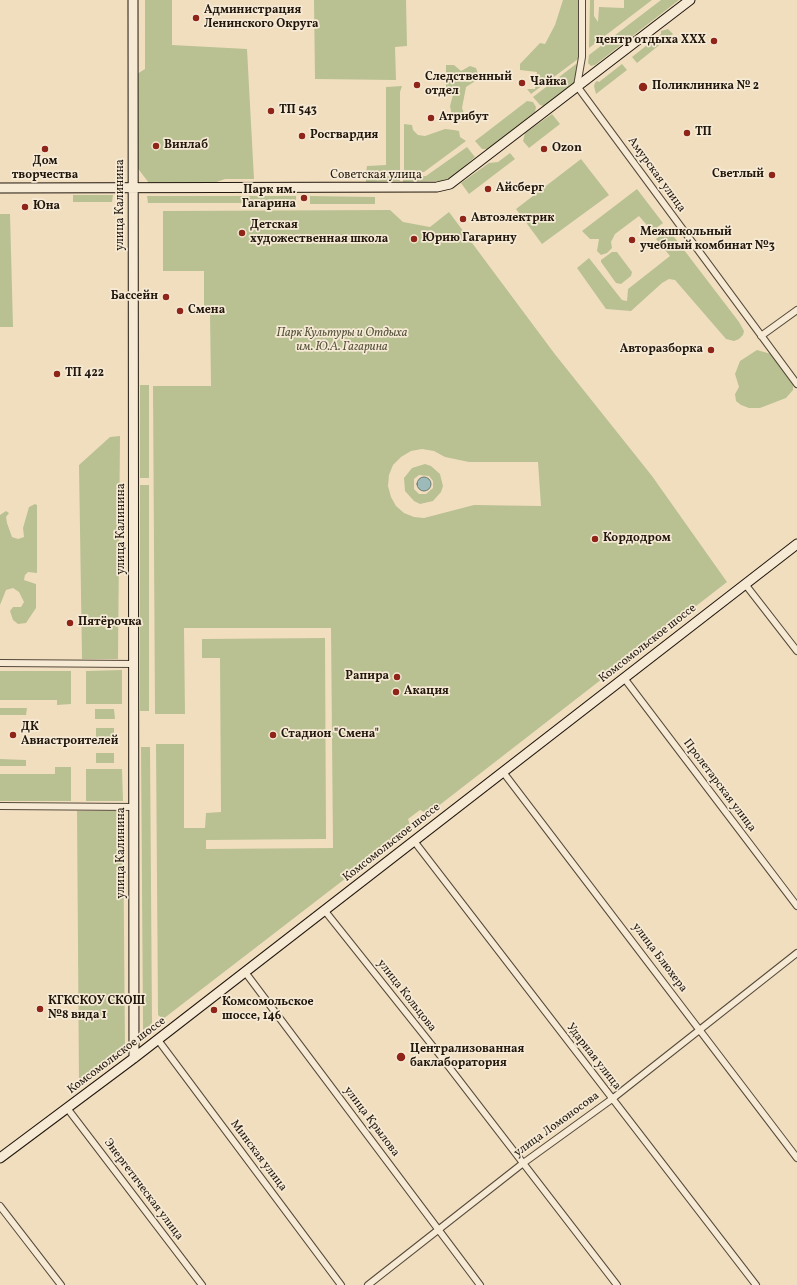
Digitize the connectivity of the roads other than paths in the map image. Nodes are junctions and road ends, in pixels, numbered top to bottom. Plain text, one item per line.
1 (133, 0) edge
2 (582, 0) edge
3 (690, 0) edge
4 (577, 86) junction
5 (0, 188) edge
6 (133, 189) junction
7 (797, 310) edge
8 (761, 336) junction
9 (797, 384) edge
10 (797, 544) edge
11 (745, 584) junction
12 (797, 651) edge
13 (0, 664) edge
14 (134, 664) junction
15 (624, 678) junction
16 (503, 772) junction
17 (0, 806) edge
18 (134, 807) junction
19 (414, 841) junction
20 (797, 906) edge
21 (325, 911) junction
22 (797, 953) edge
23 (245, 972) junction
24 (700, 1031) junction
25 (158, 1040) junction
26 (134, 1058) junction
27 (612, 1099) junction
28 (67, 1108) junction
29 (0, 1158) edge
30 (797, 1158) edge
31 (522, 1164) junction
32 (0, 1206) edge
33 (437, 1230) junction
34 (61, 1285) edge
35 (202, 1285) edge
36 (341, 1285) edge
37 (368, 1285) edge
38 (480, 1285) edge
39 (617, 1285) edge
40 (756, 1285) edge

1 - 6 street, улица Калинина
2 - 4 street
3 - 4 street, Советская улица
4 - 6 street, Советская улица
4 - 8 street, Амурская улица
5 - 6 street, Советская улица
6 - 14 street, улица Калинина
7 - 8 street
8 - 9 street, Амурская улица
10 - 11 street, Комсомольское шоссе
11 - 12 street
11 - 15 street, Комсомольское шоссе
13 - 14 street
14 - 18 street, улица Калинина
15 - 16 street, Комсомольское шоссе
15 - 20 street, Пролетарская улица
16 - 19 street, Комсомольское шоссе
16 - 24 street, улица Блюхера
17 - 18 street
18 - 26 street, улица Калинина
19 - 21 street, Комсомольское шоссе
19 - 27 street, Ударная улица
21 - 23 street, Комсомольское шоссе
21 - 31 street, улица Кольцова
22 - 24 street, улица Ломоносова
23 - 25 street, Комсомольское шоссе
23 - 33 street, улица Крылова
24 - 27 street, улица Ломоносова
24 - 30 street, улица Блюхера
25 - 26 street, Комсомольское шоссе
25 - 36 street, Минская улица
26 - 28 street, Комсомольское шоссе
27 - 31 street, улица Ломоносова
27 - 40 street, Ударная улица
28 - 29 street, Комсомольское шоссе
28 - 35 street, Энергетическая улица
31 - 33 street, улица Ломоносова
31 - 39 street, улица Кольцова
32 - 34 street
33 - 37 street, улица Ломоносова
33 - 38 street, улица Крылова

